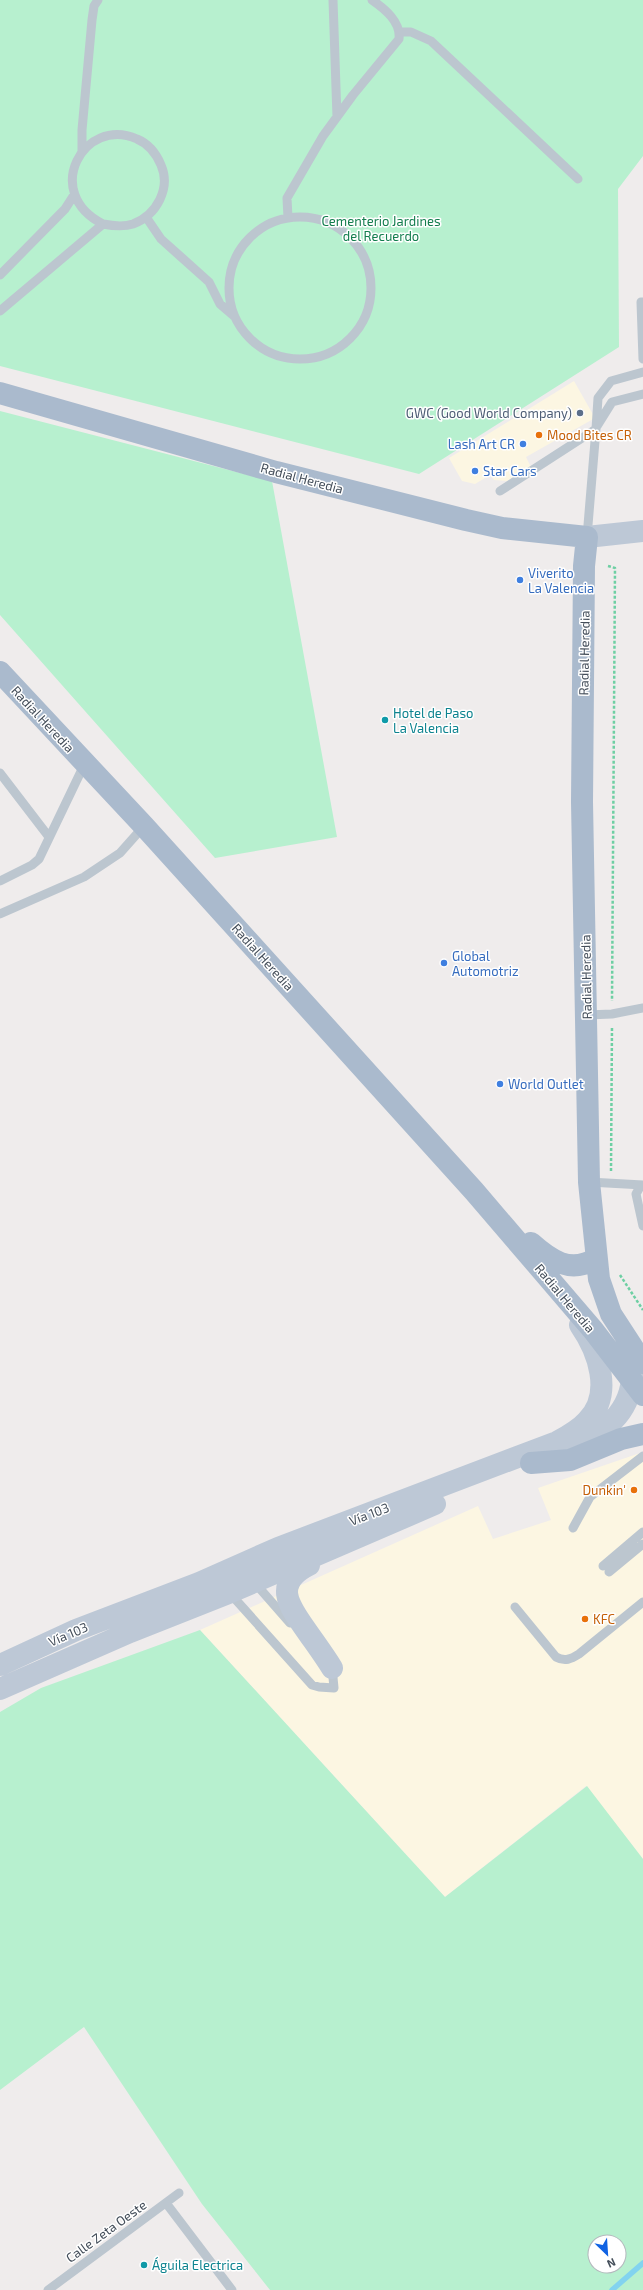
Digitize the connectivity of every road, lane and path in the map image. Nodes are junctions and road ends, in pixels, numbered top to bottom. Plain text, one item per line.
1 (98, 0) edge
2 (333, 0) edge
3 (372, 0) edge
4 (400, 32) junction
5 (337, 117) junction
6 (82, 151) junction
7 (578, 179) dead end
8 (74, 195) junction
9 (146, 217) junction
10 (288, 218) junction
11 (103, 224) junction
12 (0, 275) edge
13 (643, 302) edge
14 (0, 311) edge
15 (234, 316) junction
16 (643, 359) edge
17 (643, 372) edge
18 (0, 393) edge
19 (643, 394) edge
20 (0, 405) edge
21 (596, 429) junction
22 (263, 467) junction
23 (500, 491) dead end
24 (643, 531) edge
25 (587, 537) junction
26 (608, 566) dead end
27 (3, 677) edge
28 (85, 763) junction
29 (0, 772) edge
30 (144, 826) junction
31 (49, 837) junction
32 (0, 881) edge
33 (0, 914) edge
34 (643, 1008) edge
35 (612, 1014) junction
36 (588, 1015) junction
37 (600, 1182) junction
38 (642, 1185) edge
39 (474, 1191) junction
40 (643, 1226) edge
41 (596, 1259) junction
42 (618, 1272) dead end
43 (549, 1279) junction
44 (643, 1310) edge
45 (623, 1334) junction
46 (643, 1362) edge
47 (638, 1388) edge
48 (643, 1434) edge
49 (643, 1456) edge
50 (531, 1463) junction
51 (431, 1506) junction
52 (573, 1528) dead end
53 (643, 1532) edge
54 (643, 1544) edge
55 (278, 1548) junction
56 (199, 1582) junction
57 (241, 1583) junction
58 (643, 1602) edge
59 (514, 1607) dead end
60 (0, 1665) edge
61 (332, 1668) junction
62 (0, 1675) edge
63 (0, 1689) edge
64 (179, 2193) dead end
65 (166, 2203) junction
66 (48, 2290) edge
67 (232, 2290) edge

1 - 6 lane
2 - 5 lane
3 - 4 lane
4 - 5 lane
4 - 7 lane
5 - 10 lane
6 - 8 lane
6 - 9 lane
8 - 11 lane
8 - 12 lane
9 - 11 lane
9 - 15 lane
10 - 15 lane
10 - 15 lane
11 - 14 lane
13 - 16 lane
17 - 21 lane
18 - 22 main road, Radial Heredia
19 - 21 lane
20 - 22 main road
21 - 23 lane
21 - 25 lane
22 - 25 main road, Radial Heredia
24 - 25 main road
25 - 36 main road, Radial Heredia
26 - 35 path
27 - 28 main road, Radial Heredia
28 - 30 main road, Radial Heredia
28 - 31 lane
29 - 31 lane
30 - 33 lane
30 - 39 main road, Radial Heredia
31 - 32 lane
34 - 35 lane
35 - 36 lane
35 - 37 path
36 - 37 main road, Radial Heredia
37 - 38 lane
37 - 41 main road, Radial Heredia
38 - 40 lane
39 - 41 main road
39 - 43 main road, Radial Heredia
41 - 45 main road, Radial Heredia
42 - 44 path
43 - 47 main road, Radial Heredia
43 - 55 main road, Vía 103
45 - 46 main road, Radial Heredia
45 - 47 main road
47 - 50 main road, Vía 103
48 - 50 main road
49 - 52 lane
50 - 51 main road, Vía 103
51 - 57 main road, Vía 103
51 - 61 main road
53 - 54 lane
55 - 56 main road, Vía 103
55 - 57 main road
56 - 57 main road
56 - 60 main road, Vía 103
56 - 62 main road
57 - 61 lane
57 - 61 lane
57 - 63 main road, Vía 103
58 - 59 lane
64 - 65 lane, Calle Zeta Oeste
65 - 66 lane, Calle Zeta Oeste
65 - 67 lane

